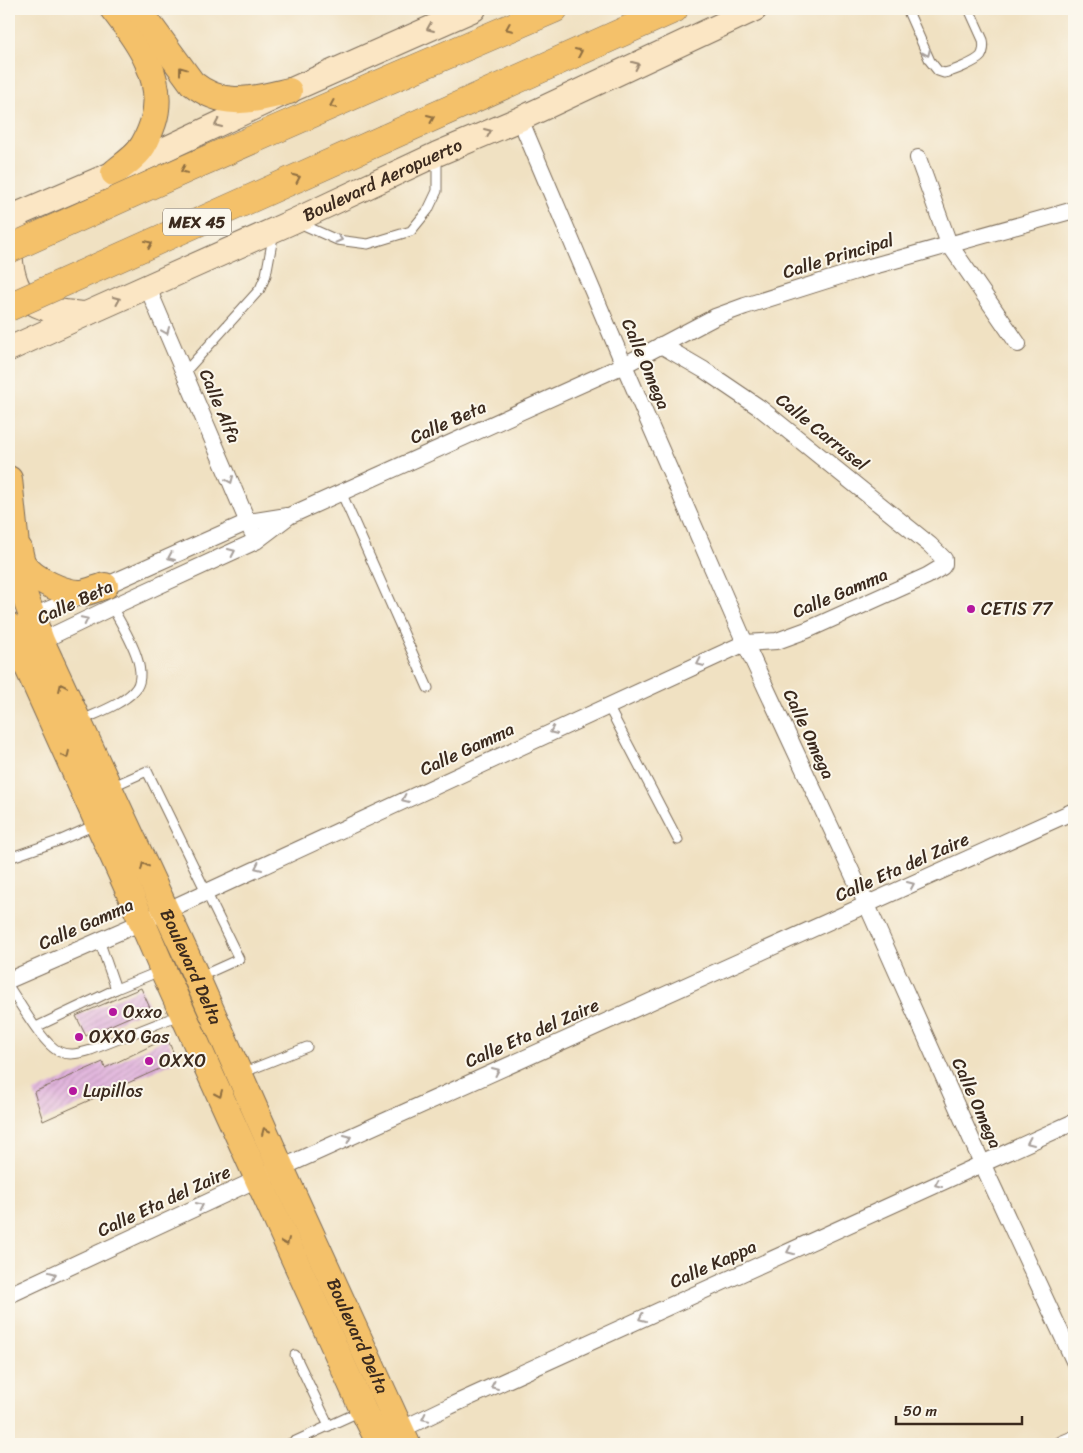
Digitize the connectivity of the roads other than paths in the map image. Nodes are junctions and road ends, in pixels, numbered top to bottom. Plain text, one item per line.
1 (113, 9) edge
2 (138, 9) edge
3 (474, 9) edge
4 (554, 9) edge
5 (674, 9) edge
6 (755, 9) edge
7 (907, 9) edge
8 (969, 9) edge
9 (289, 91) junction
10 (520, 119) junction
11 (437, 154) junction
12 (918, 158) dead end
13 (114, 173) junction
14 (54, 197) junction
15 (1074, 210) edge
16 (9, 218) edge
17 (284, 225) junction
18 (949, 244) junction
19 (9, 249) edge
20 (147, 286) junction
21 (9, 307) edge
22 (86, 314) junction
23 (1018, 344) dead end
24 (661, 345) junction
25 (9, 350) edge
26 (624, 365) junction
27 (184, 373) junction
28 (9, 479) edge
29 (341, 492) junction
30 (289, 516) junction
31 (248, 522) junction
32 (15, 536) junction
33 (256, 540) junction
34 (944, 564) joint
35 (108, 596) junction
36 (18, 635) edge
37 (745, 643) junction
38 (428, 688) dead end
39 (608, 706) junction
40 (78, 722) junction
41 (108, 788) junction
42 (1074, 811) edge
43 (98, 824) junction
44 (678, 840) dead end
45 (9, 858) edge
46 (206, 891) junction
47 (867, 905) junction
48 (153, 916) junction
49 (99, 940) junction
50 (163, 970) junction
51 (196, 978) junction
52 (9, 980) edge
53 (9, 987) edge
54 (116, 990) junction
55 (183, 1014) junction
56 (36, 1026) junction
57 (307, 1047) dead end
58 (239, 1074) junction
59 (1074, 1122) edge
60 (982, 1164) junction
61 (281, 1168) junction
62 (258, 1179) junction
63 (9, 1295) edge
64 (295, 1355) dead end
65 (1074, 1361) edge
66 (363, 1410) junction
67 (329, 1426) junction
68 (1074, 1439) edge
69 (387, 1441) edge
70 (289, 1444) edge
71 (1062, 1444) edge

1 - 13 main road
9 -> 2 main road
3 -> 9 street
4 -> 19 highway, bridge
21 -> 5 highway, Boulevard Aeropuerto / MEX 45, bridge
10 -> 6 street, Boulevard Aeropuerto
7 -> 8 lane
9 -> 13 street
11 -> 10 street, Boulevard Aeropuerto
10 - 26 street, Calle Omega
11 - 17 street, Boulevard Aeropuerto
17 -> 11 lane
12 - 18 street
13 - 14 street
14 - 16 street
14 - 22 street
15 - 18 street, Calle Principal
17 - 20 street, Boulevard Aeropuerto
17 - 27 lane
18 - 23 street
18 - 24 street, Calle Principal
22 -> 20 street, Boulevard Aeropuerto
20 -> 27 street, Calle Alfa
22 - 25 street, Boulevard Aeropuerto
24 - 26 street, Calle Principal
24 - 34 street, Calle Carrusel
26 - 29 street, Calle Beta
26 - 37 street, Calle Omega
27 -> 31 street, Calle Alfa
28 - 32 main road, Boulevard Delta
29 - 30 street, Calle Beta
29 - 38 lane
30 - 31 street, Calle Beta
30 - 33 street, Calle Beta
31 - 33 street, Calle Alfa
31 -> 35 street, Calle Beta
32 - 35 main road
32 - 36 main road, Boulevard Delta
35 -> 33 street, Calle Beta
34 - 37 street, Calle Gamma
35 - 36 street, Calle Beta
36 -> 35 street, Calle Beta
35 - 40 lane
40 -> 36 main road, Boulevard Delta
36 -> 43 main road, Boulevard Delta
37 -> 39 street, Calle Gamma
37 - 47 street, Calle Omega
39 - 44 lane
39 -> 46 street, Calle Gamma
40 - 41 main road, Boulevard Delta
41 - 46 lane
48 -> 41 main road, Boulevard Delta
47 -> 42 street, Calle Eta del Zaire
43 - 45 lane
43 - 48 main road, Boulevard Delta
46 - 48 street, Calle Gamma
46 - 51 lane
47 - 60 street, Calle Omega
61 -> 47 street, Calle Eta del Zaire
48 - 49 street, Calle Gamma
48 - 50 main road, Boulevard Delta
48 - 51 main road, Boulevard Delta
49 - 52 street, Calle Gamma
49 - 54 lane
50 - 54 lane
50 - 55 main road, Boulevard Delta
51 - 58 main road, Boulevard Delta
53 - 56 lane
54 - 56 lane
55 - 56 lane
55 -> 62 main road, Boulevard Delta
57 - 58 lane
61 -> 58 main road, Boulevard Delta
59 -> 60 street, Calle Kappa
60 - 65 street, Calle Omega
60 -> 69 street, Calle Kappa
61 - 62 street, Calle Eta del Zaire
61 - 69 main road, Boulevard Delta
63 -> 62 street, Calle Eta del Zaire
62 -> 66 main road, Boulevard Delta
64 - 67 lane
66 - 67 lane
66 - 69 main road, Boulevard Delta
67 - 70 lane
68 - 71 street

